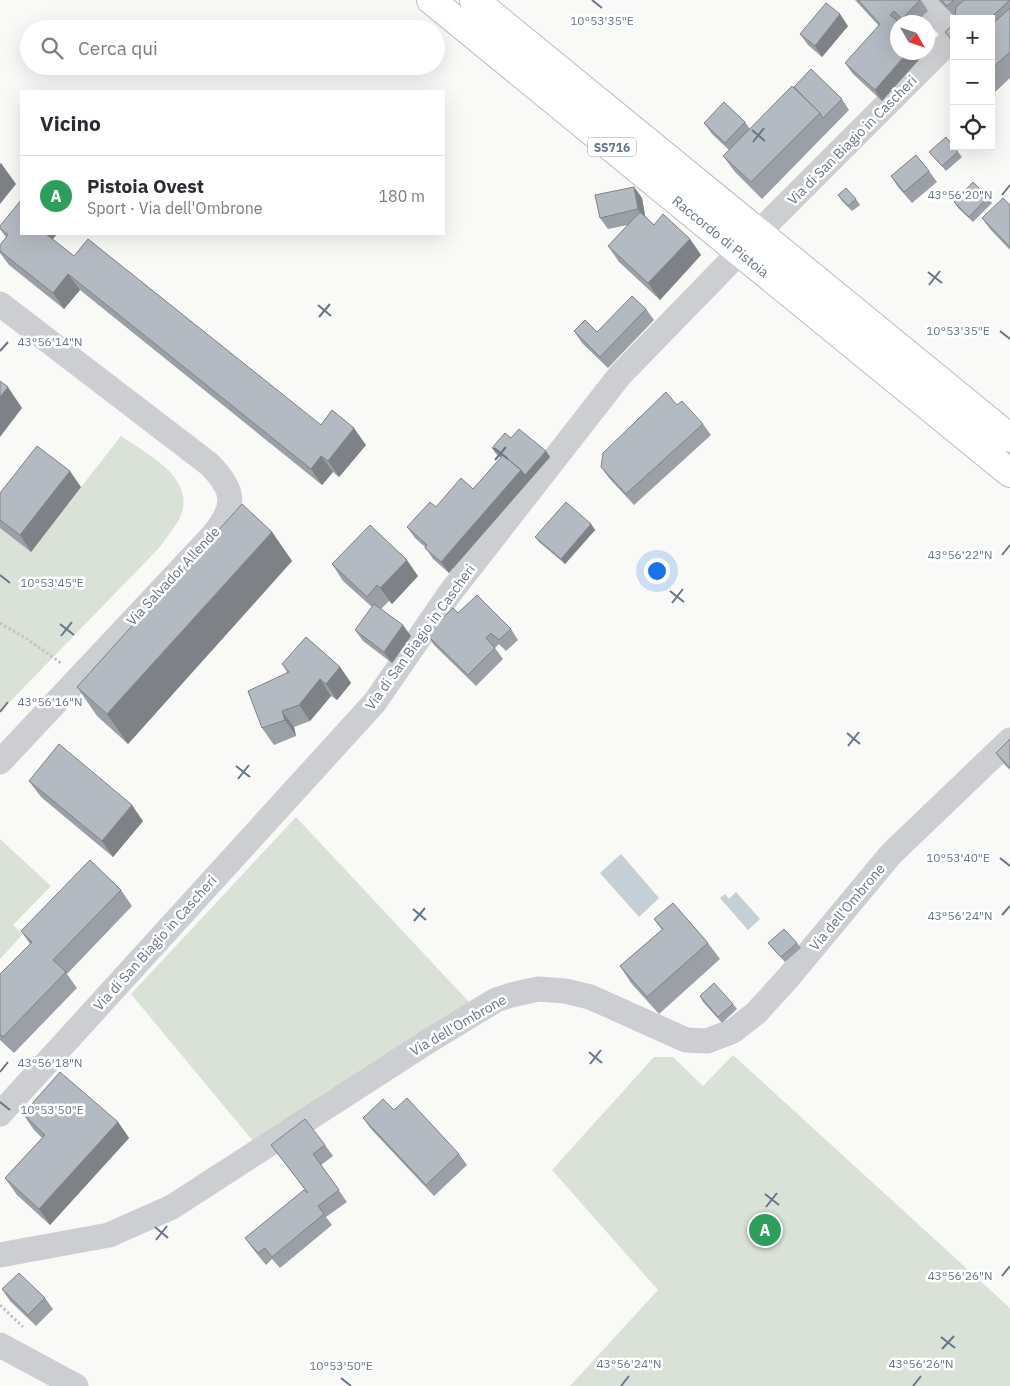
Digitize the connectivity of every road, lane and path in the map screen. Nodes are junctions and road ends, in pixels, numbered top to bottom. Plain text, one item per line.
1 (431, 0) edge
2 (474, 0) edge
3 (923, 0) edge
4 (950, 28) edge
5 (950, 41) edge
6 (770, 221) dead end
7 (729, 263) dead end
8 (0, 304) edge
9 (1010, 438) edge
10 (1010, 473) edge
11 (0, 623) edge
12 (79, 678) junction
13 (1010, 740) edge
14 (0, 762) edge
15 (0, 1114) edge
16 (0, 1255) edge
17 (0, 1346) edge
18 (42, 1386) edge
19 (76, 1386) edge

1 - 10 highway, Raccordo di Pistoia / SS716
2 - 9 highway, Raccordo di Pistoia / SS716
3 - 4 street
5 - 6 street, Via di San Biagio in Cascheri
7 - 15 street, Via di San Biagio in Cascheri
8 - 12 street, Via Salvador Allende
11 - 12 path
12 - 14 street, Via Salvador Allende
13 - 16 street, Via dell'Ombrone
17 - 18 street
17 - 19 street

